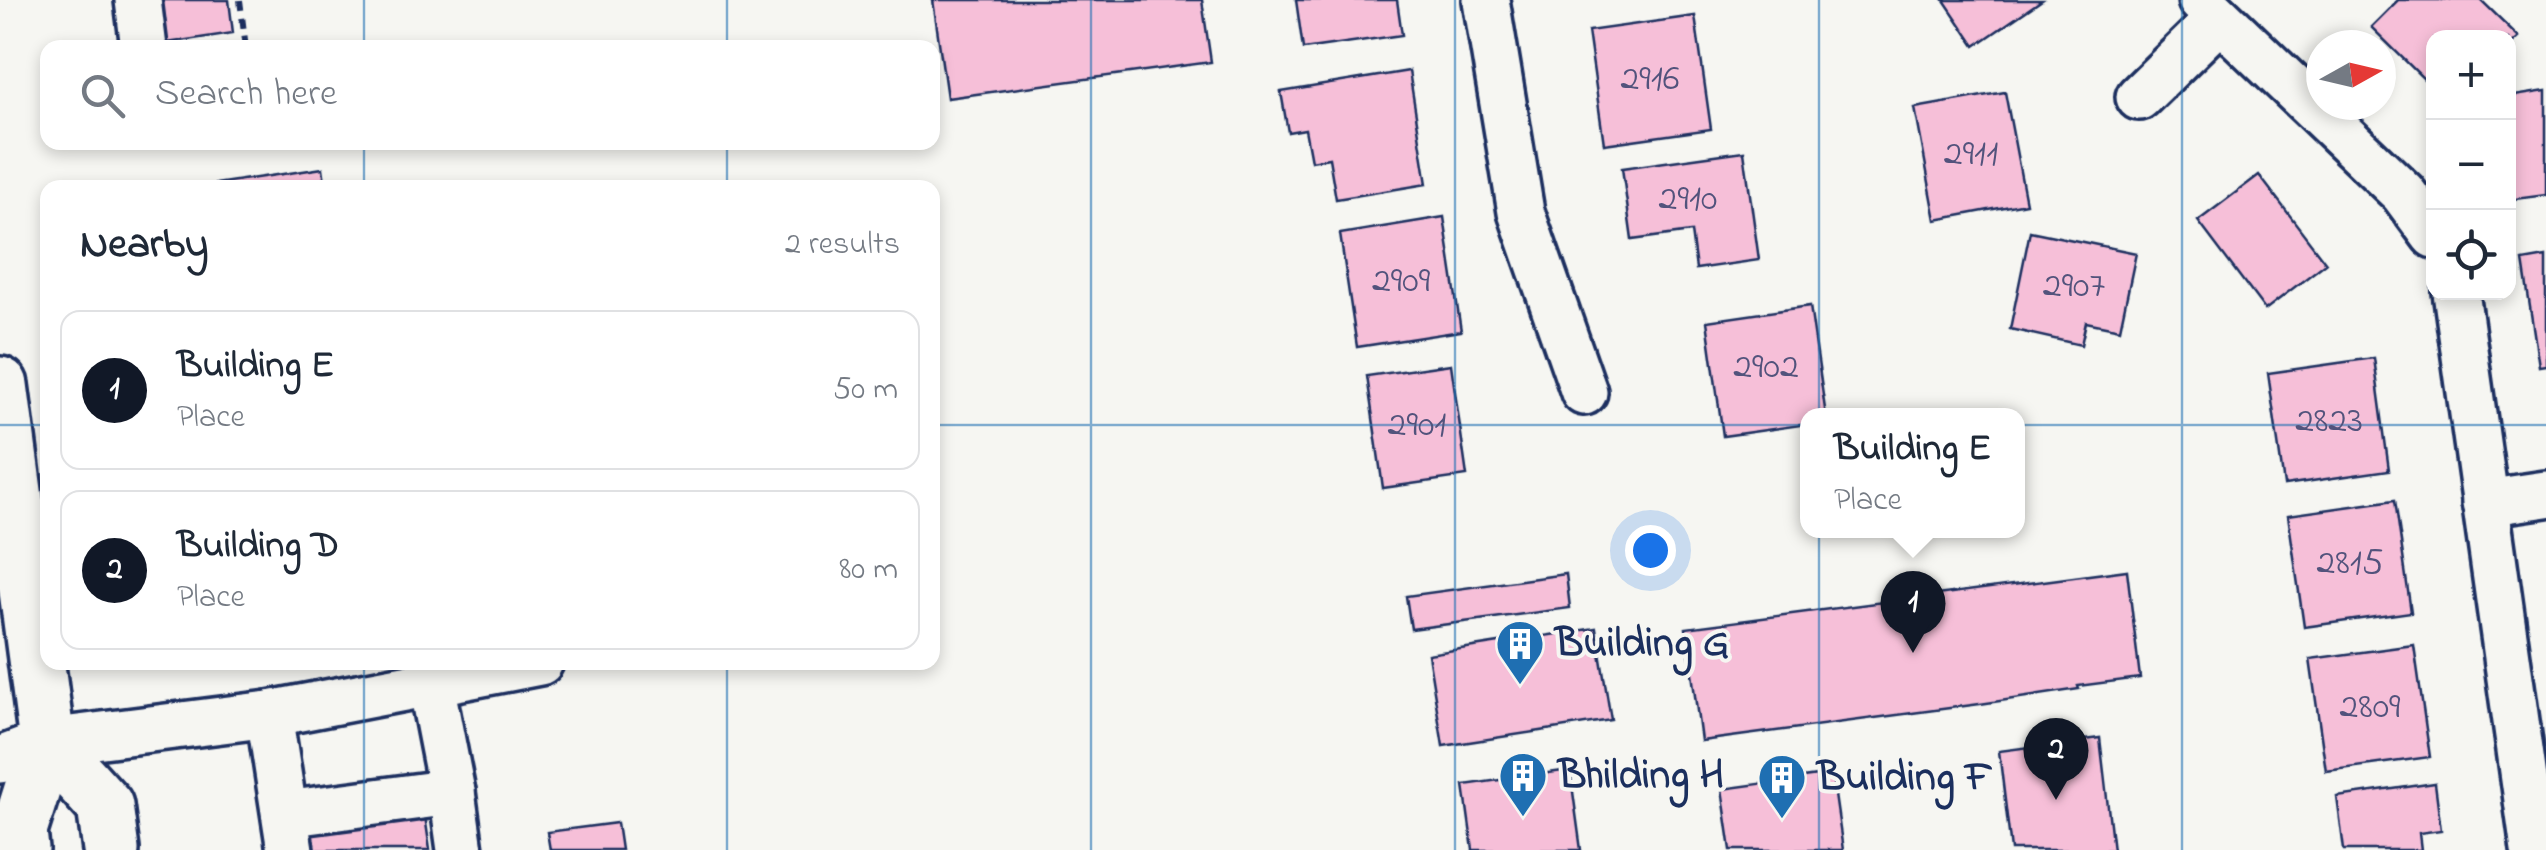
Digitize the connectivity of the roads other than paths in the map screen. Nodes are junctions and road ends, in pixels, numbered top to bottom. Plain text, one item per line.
1 (138, 0) edge
2 (1486, 0) edge
3 (2210, 9) edge
4 (143, 40) edge
5 (2139, 97) dead end
6 (2426, 224) edge
7 (2457, 300) edge
8 (0, 385) edge
9 (1584, 392) dead end
10 (2546, 494) edge
11 (2485, 503) junction
12 (500, 670) edge
13 (431, 684) junction
14 (269, 714) junction
15 (16, 745) edge
16 (452, 792) junction
17 (287, 832) edge
18 (21, 850) edge
19 (111, 850) edge
20 (460, 850) edge
21 (2534, 850) edge

1 - 4 street
2 - 9 street
3 - 5 street
3 - 6 street
7 - 11 street
8 - 15 main road
10 - 11 street
11 - 21 street
12 - 13 street
13 - 14 street
13 - 16 street
14 - 15 street
14 - 17 street
15 - 18 main road
15 - 19 main road
16 - 17 street
16 - 20 street

